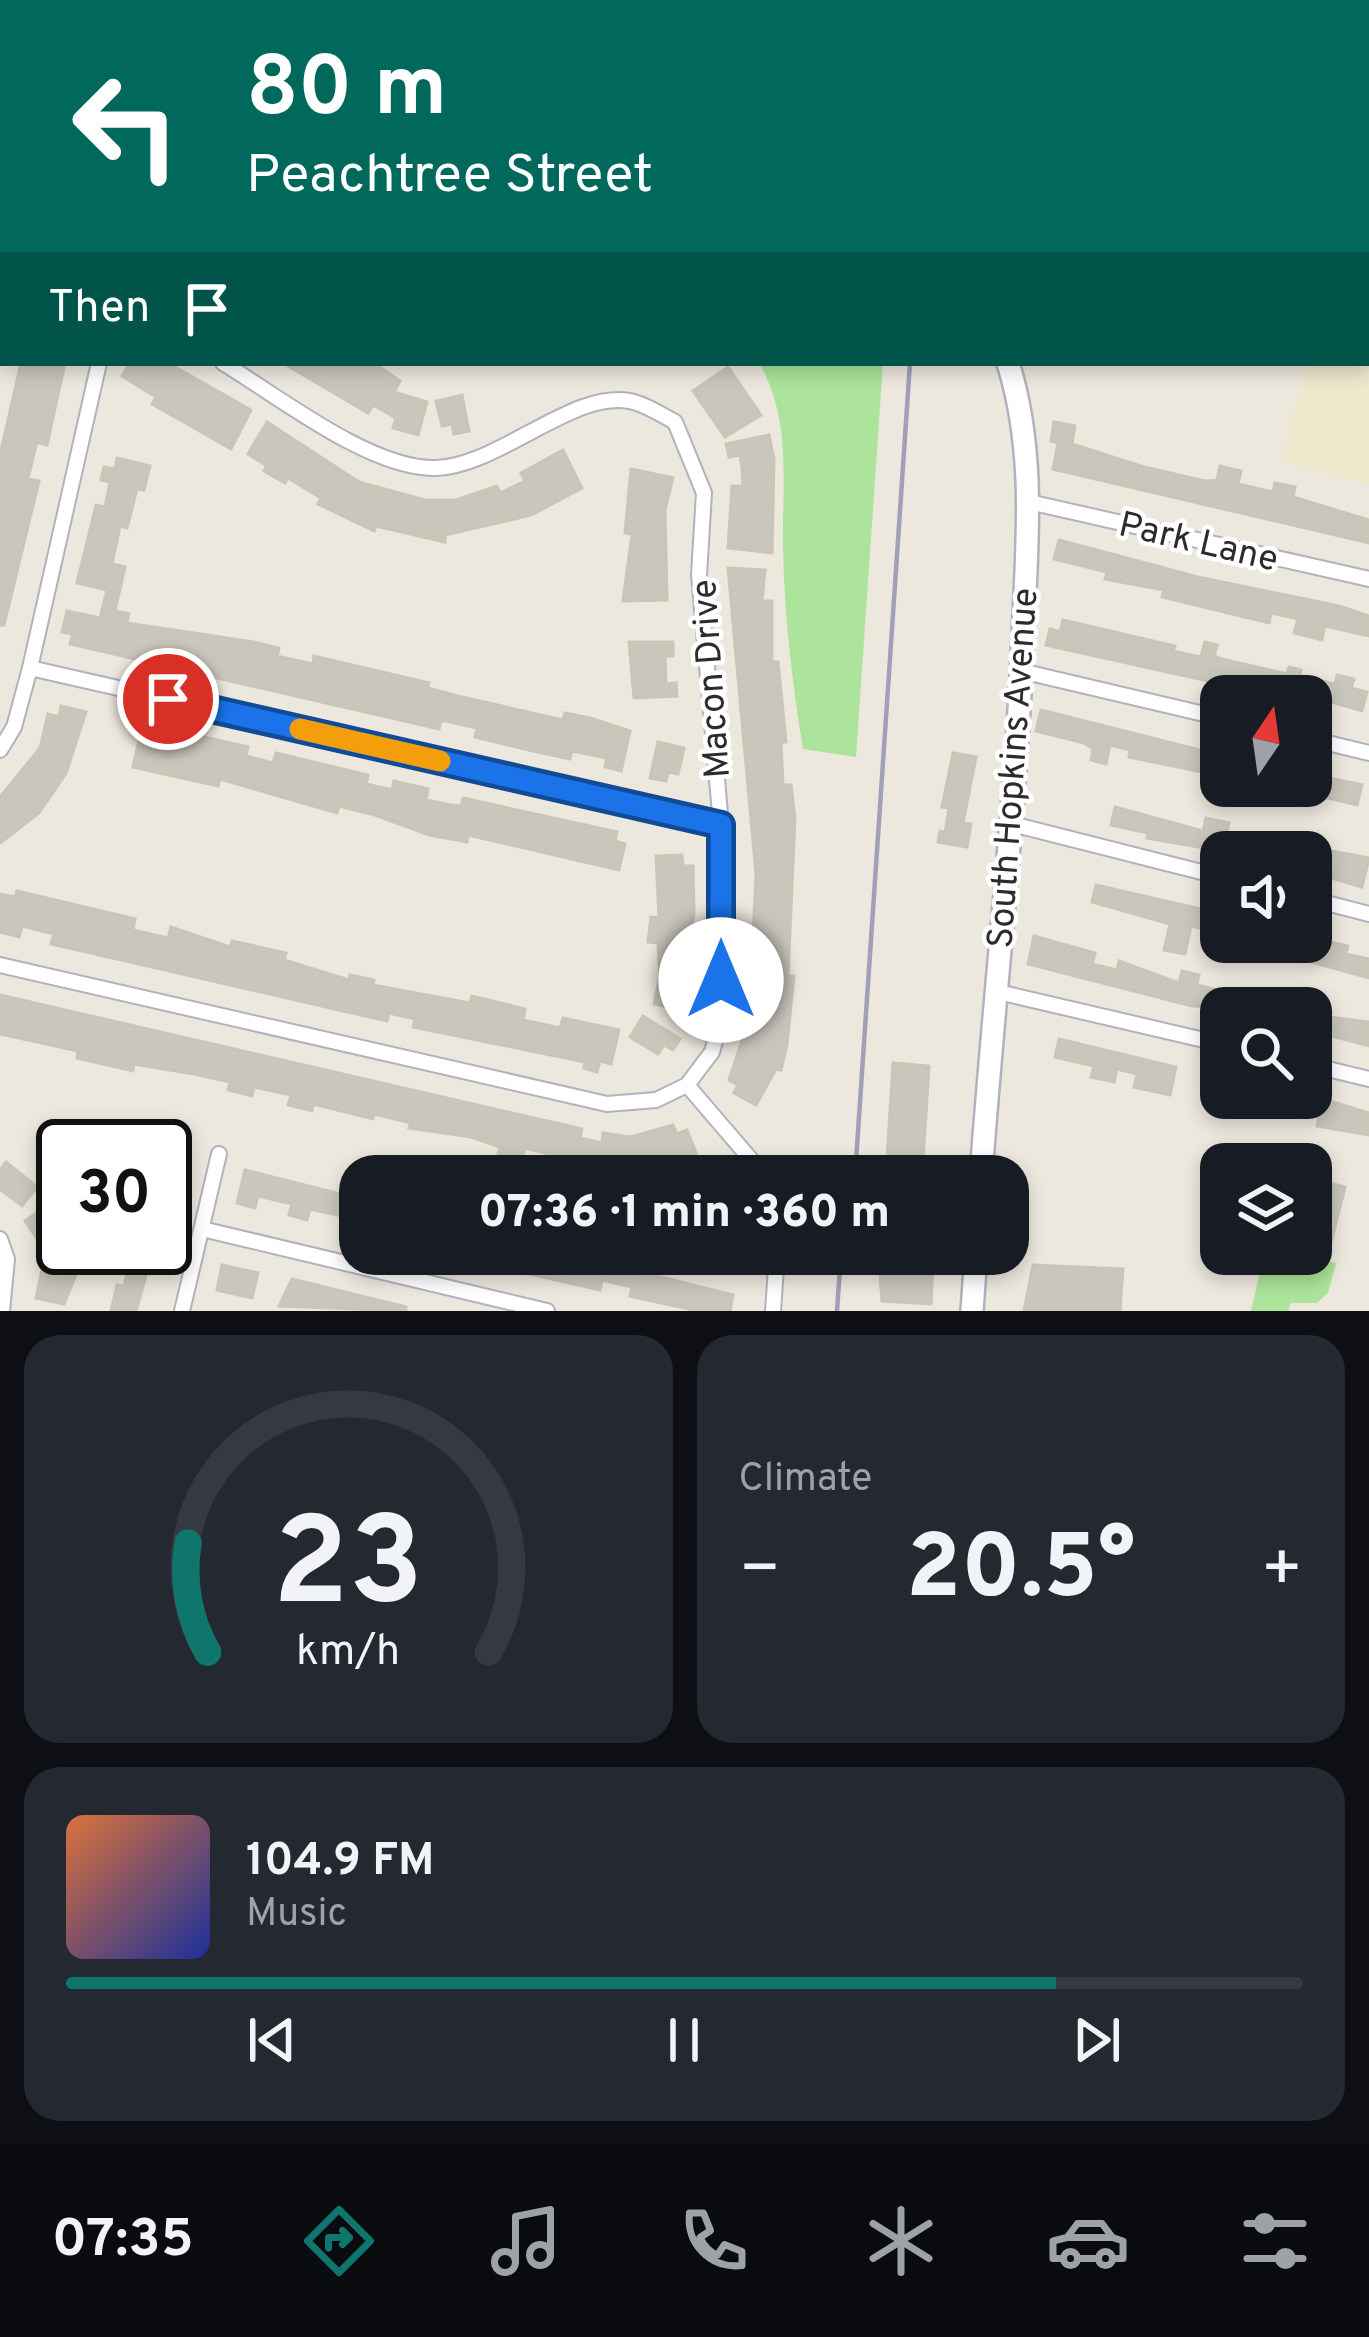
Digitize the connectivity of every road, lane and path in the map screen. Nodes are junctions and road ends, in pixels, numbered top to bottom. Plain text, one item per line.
1 (98, 366) edge
2 (228, 366) edge
3 (1009, 366) edge
4 (1029, 502) junction
5 (1369, 578) edge
6 (30, 668) junction
7 (1021, 671) junction
8 (1200, 713) edge
9 (1332, 744) edge
10 (0, 750) edge
11 (1369, 753) edge
12 (1012, 824) junction
13 (721, 825) junction
14 (1200, 872) edge
15 (1332, 904) edge
16 (1369, 914) edge
17 (0, 965) edge
18 (994, 991) junction
19 (1200, 1039) edge
20 (1332, 1070) edge
21 (1369, 1078) edge
22 (687, 1085) junction
23 (219, 1154) dead end
24 (747, 1155) edge
25 (982, 1155) edge
26 (202, 1228) junction
27 (0, 1238) edge
28 (776, 1275) edge
29 (975, 1275) edge
30 (2, 1311) edge
31 (182, 1311) edge
32 (547, 1311) edge
33 (773, 1311) edge
34 (972, 1311) edge

1 - 6 street
2 - 13 street, Macon Drive
3 - 4 street, South Hopkins Avenue
4 - 5 street, Park Lane
4 - 7 street, South Hopkins Avenue
6 - 10 street
6 - 13 street
7 - 8 street
7 - 12 street, South Hopkins Avenue
9 - 11 street
12 - 14 street
12 - 18 street, South Hopkins Avenue
13 - 22 street, Macon Drive
15 - 16 street
17 - 22 street
18 - 19 street
18 - 25 street, South Hopkins Avenue
20 - 21 street
22 - 24 street
23 - 26 street
26 - 31 street
26 - 32 street
27 - 30 street
28 - 33 street
29 - 34 street

